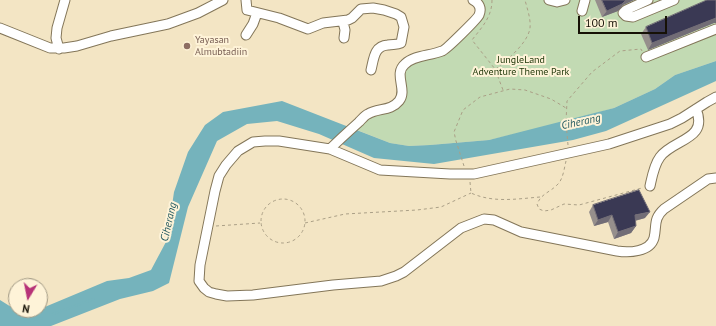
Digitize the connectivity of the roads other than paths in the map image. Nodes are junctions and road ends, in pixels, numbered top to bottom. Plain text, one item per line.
1 (65, 0) edge
2 (223, 0) edge
3 (246, 0) edge
4 (473, 0) edge
5 (549, 0) edge
6 (565, 0) edge
7 (585, 0) edge
8 (648, 0) edge
9 (674, 0) edge
10 (582, 11) dead end
11 (257, 13) junction
12 (343, 22) junction
13 (0, 28) edge
14 (716, 30) edge
15 (246, 35) dead end
16 (344, 38) dead end
17 (59, 49) junction
18 (646, 57) road end
19 (371, 70) dead end
20 (716, 97) edge
21 (696, 109) junction
22 (333, 146) junction
23 (716, 178) edge
24 (650, 186) road end

1 - 17 street
2 - 17 street
3 - 11 street
4 - 22 street
5 - 6 street
7 - 10 street
8 - 9 street
11 - 12 street
11 - 15 street
12 - 16 street
12 - 19 street
13 - 17 street
14 - 18 street
20 - 21 street
21 - 22 street
21 - 24 street
22 - 23 street

